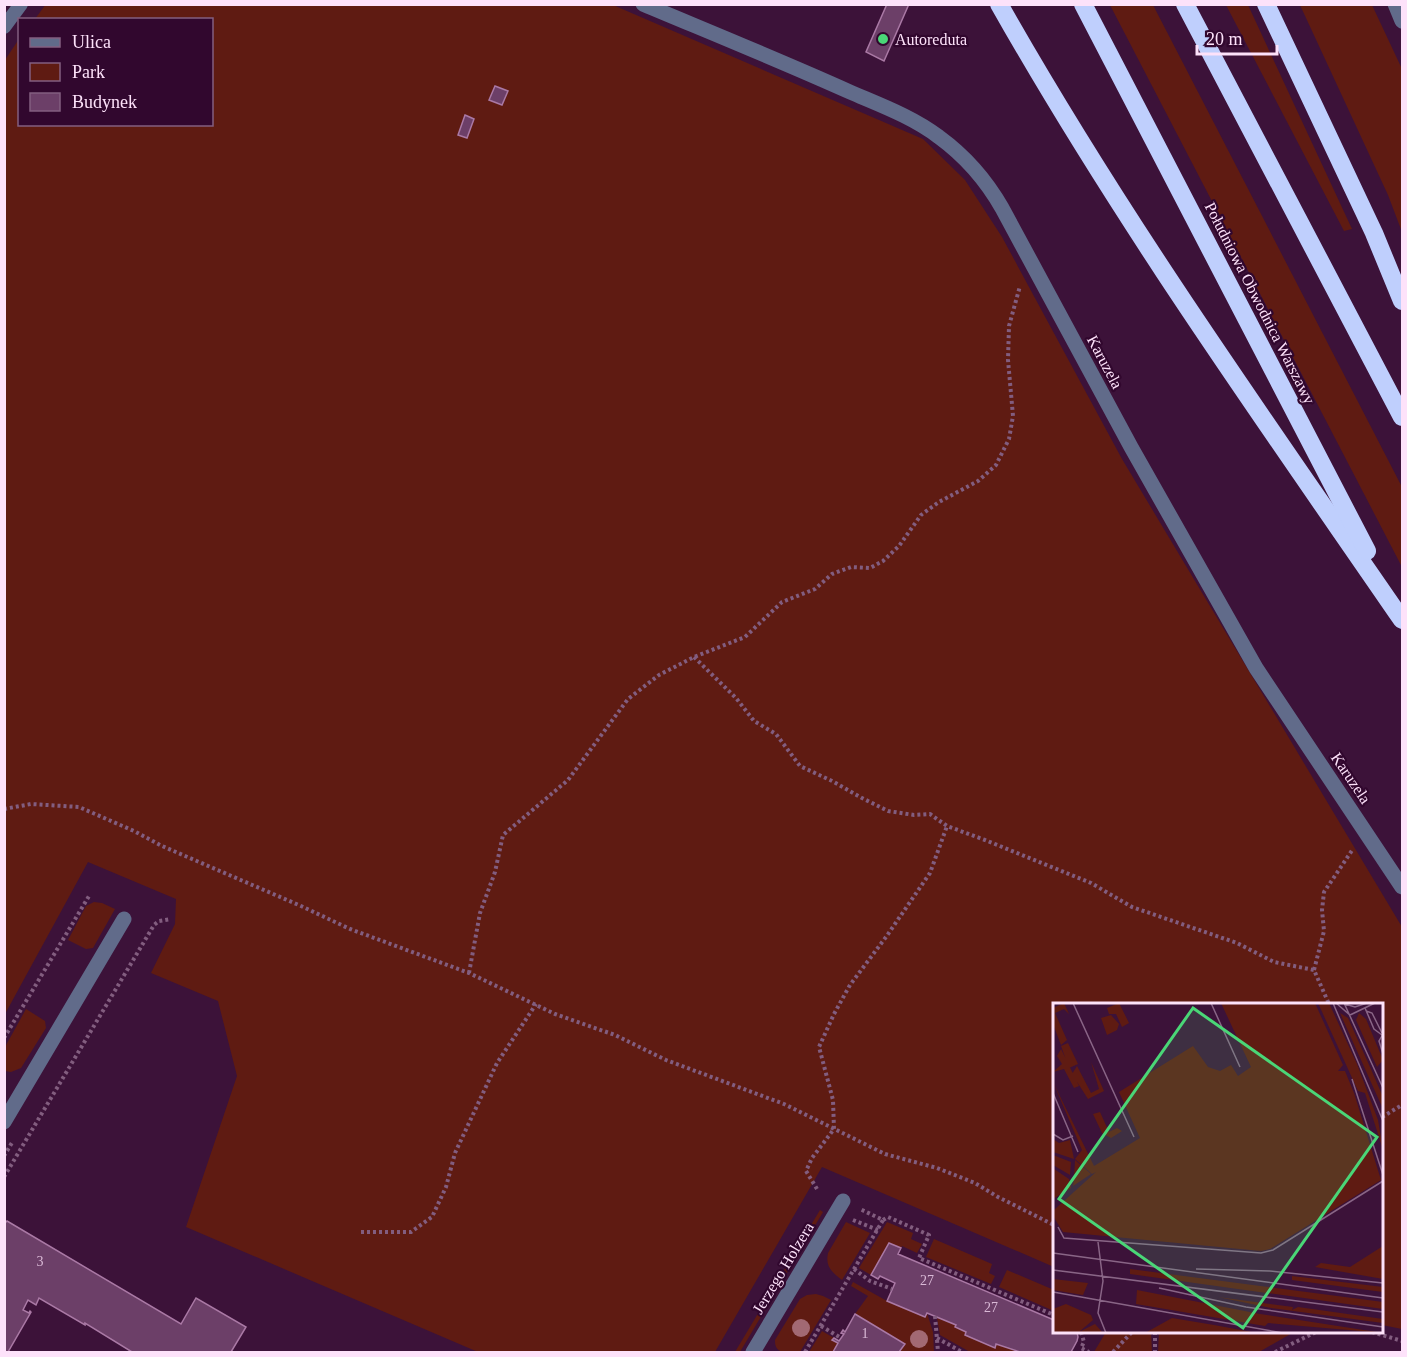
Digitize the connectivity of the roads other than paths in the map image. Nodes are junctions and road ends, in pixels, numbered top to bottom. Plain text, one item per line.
1 (21, 4) edge
2 (643, 4) edge
3 (999, 4) edge
4 (1083, 4) edge
5 (1185, 4) edge
6 (1266, 4) edge
7 (1395, 4) edge
8 (1402, 21) edge
9 (4, 27) edge
10 (1402, 301) edge
11 (1402, 417) edge
12 (1402, 619) edge
13 (1402, 887) edge
14 (124, 919) dead end
15 (4, 1122) edge
16 (849, 1204) road end
17 (753, 1353) edge

1 - 9 lane
2 - 13 street, Karuzela
3 - 12 highway
4 - 12 highway, Południowa Obwodnica Warszawy
5 - 11 highway
6 - 10 highway
7 - 8 street
14 - 15 street
16 - 17 street, Jerzego Holzera

